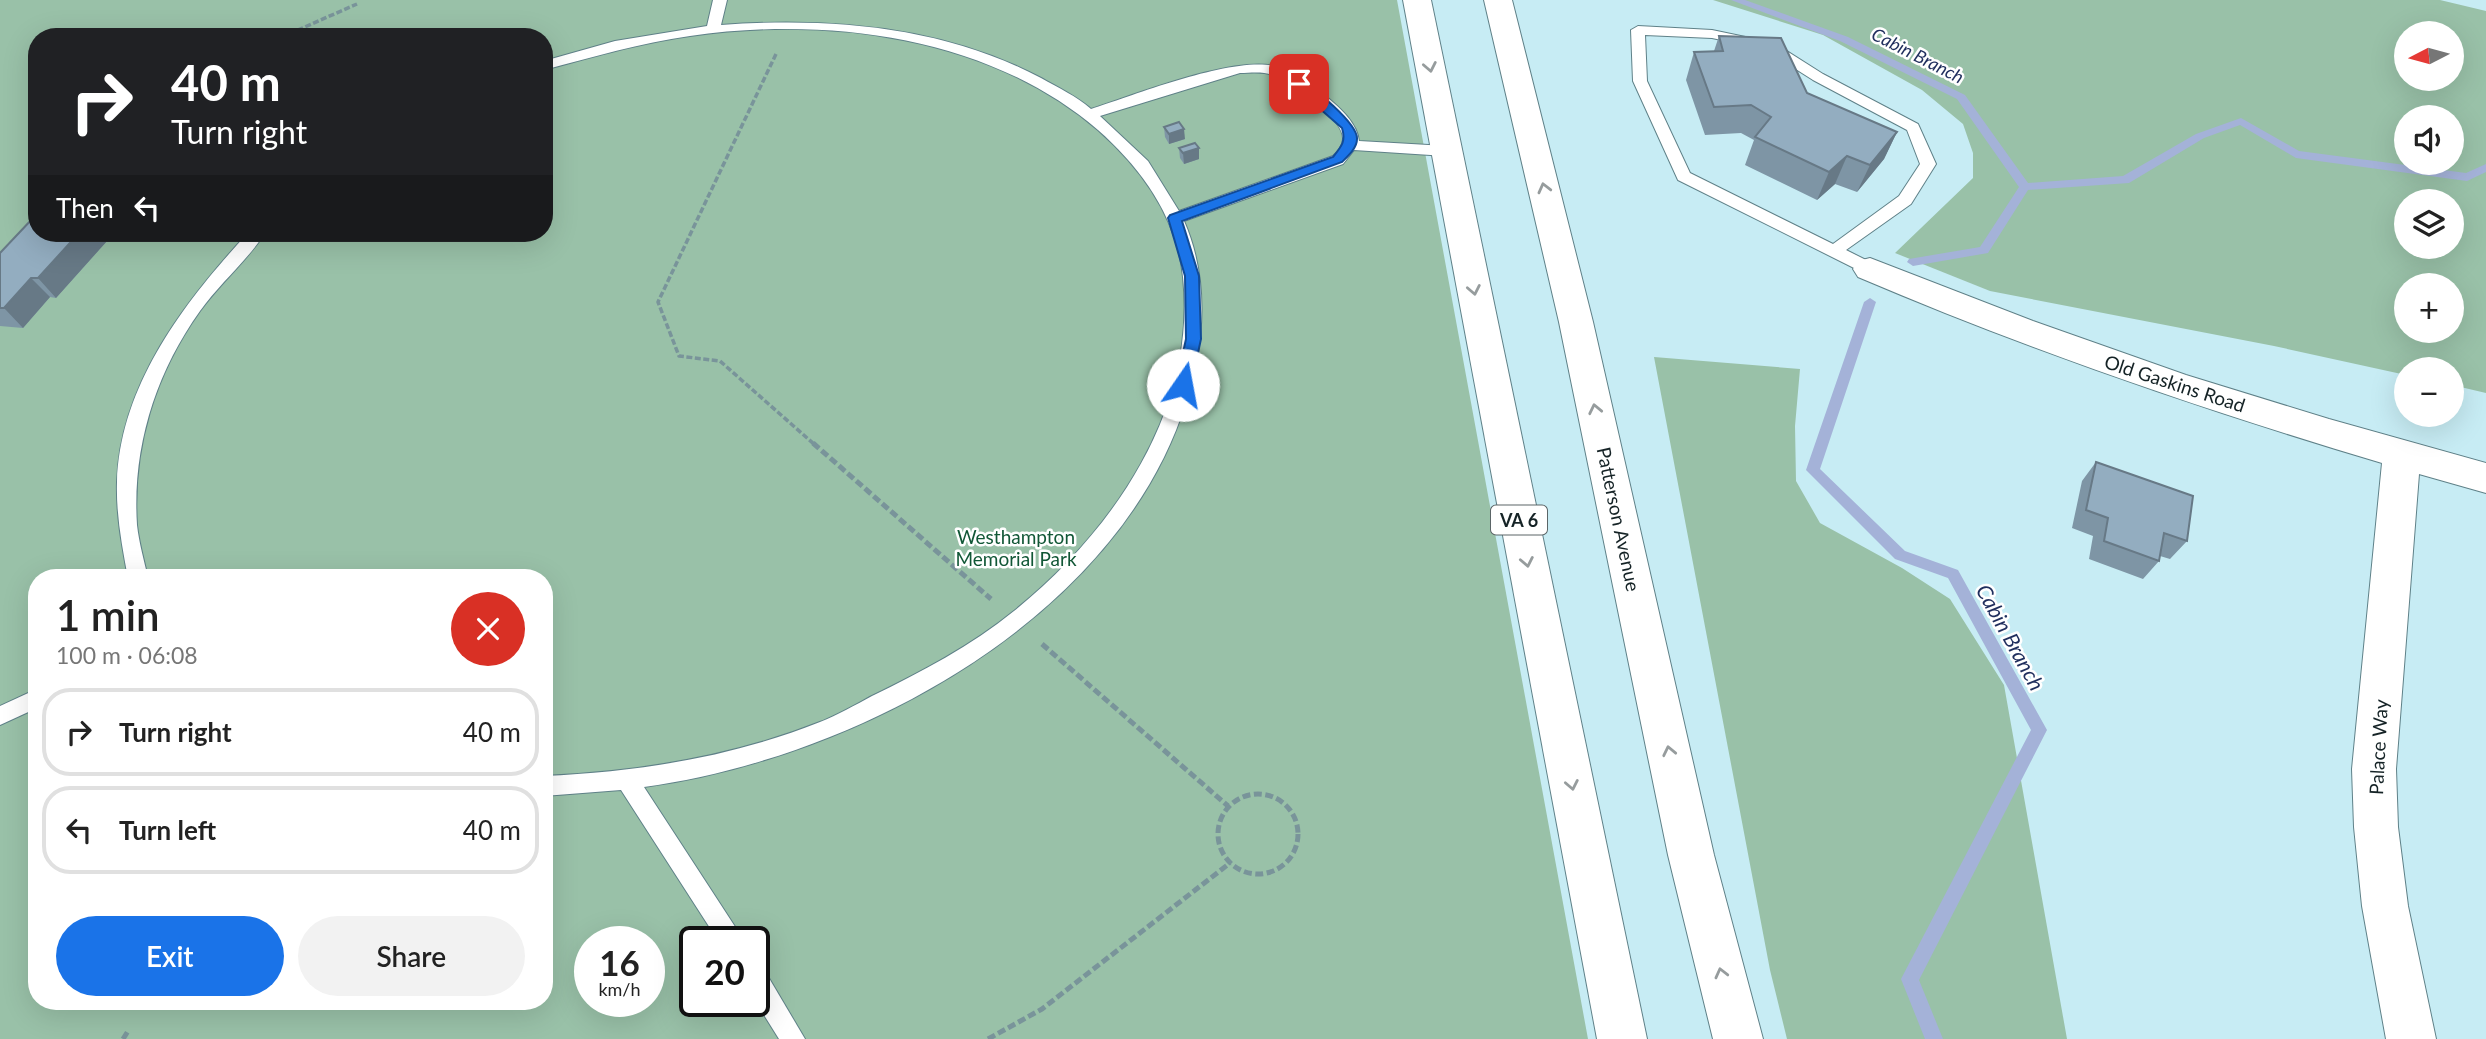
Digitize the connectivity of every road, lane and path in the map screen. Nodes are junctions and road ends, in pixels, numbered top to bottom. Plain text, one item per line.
1 (720, 0) edge
2 (1417, 0) edge
3 (1499, 0) edge
4 (358, 4) dead end
5 (790, 26) junction
6 (303, 28) edge
7 (713, 30) junction
8 (553, 63) edge
9 (1091, 114) junction
10 (1349, 145) junction
11 (1446, 151) junction
12 (1175, 218) junction
13 (248, 242) edge
14 (1835, 251) junction
15 (1870, 269) joint
16 (2402, 453) junction
17 (2486, 478) edge
18 (135, 569) edge
19 (1016, 620) junction
20 (28, 702) edge
21 (0, 716) edge
22 (626, 779) junction
23 (553, 786) edge
24 (1227, 806) junction
25 (1230, 863) junction
26 (722, 926) edge
27 (770, 1002) edge
28 (128, 1031) dead end
29 (122, 1039) edge
30 (793, 1039) edge
31 (988, 1039) edge
32 (1622, 1039) edge
33 (1738, 1039) edge
34 (2411, 1039) edge

1 - 7 lane
2 -> 11 main road, VA 6
33 -> 3 main road, Patterson Avenue
4 - 6 path
5 - 7 lane
5 - 9 lane
5 - 19 path
7 - 8 lane
9 - 10 lane
9 - 12 lane
10 - 11 lane
10 - 12 lane
11 -> 32 main road, VA 6
12 - 19 lane
13 - 18 lane
14 - 14 lane
14 - 15 lane
15 - 16 main road, Old Gaskins Road
16 - 17 main road, Old Gaskins Road
16 - 34 main road, Palace Way
19 - 22 lane
19 - 24 path
20 - 21 lane
22 - 23 lane
22 - 26 lane
24 - 25 path
24 - 25 path
25 - 31 path
27 - 30 lane
28 - 29 path

